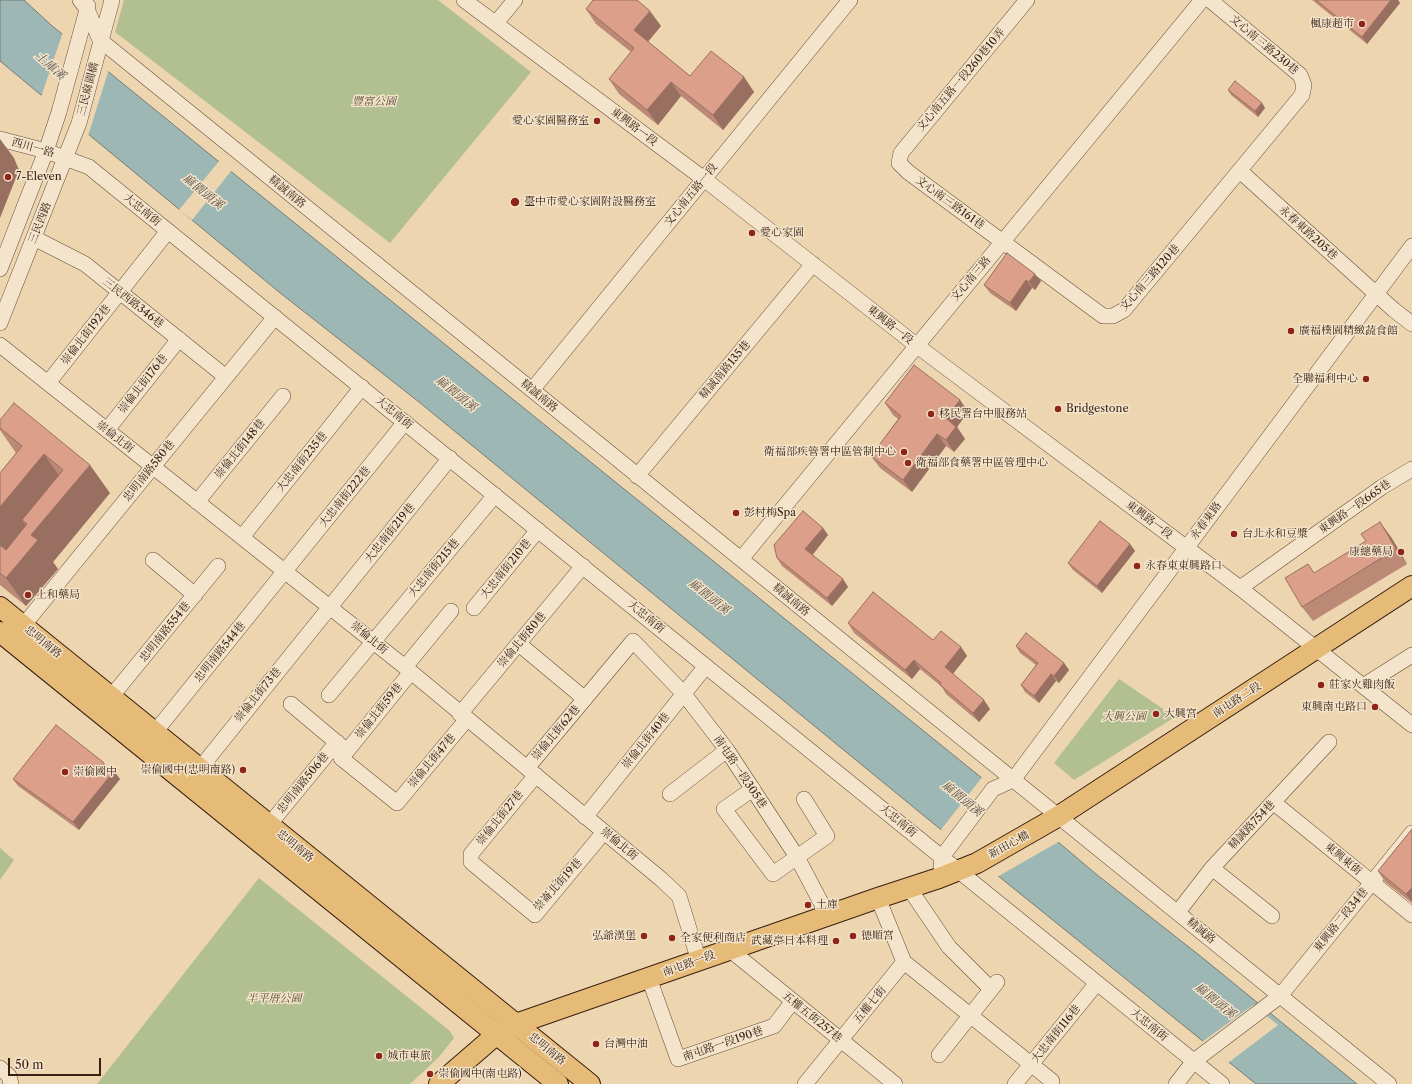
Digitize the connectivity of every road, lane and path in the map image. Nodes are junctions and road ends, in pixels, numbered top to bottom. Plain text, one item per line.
1 (112, 0) edge
2 (464, 0) edge
3 (515, 0) edge
4 (850, 0) edge
5 (1027, 0) edge
6 (1202, 0) edge
7 (1210, 0) edge
8 (86, 3) edge
9 (496, 24) junction
10 (98, 47) junction
11 (59, 112) joint
12 (78, 123) joint
13 (0, 140) edge
14 (46, 151) junction
15 (66, 157) junction
16 (899, 163) joint
17 (1240, 171) junction
18 (704, 179) junction
19 (168, 231) junction
20 (34, 238) junction
21 (1002, 242) junction
22 (1412, 246) edge
23 (813, 264) junction
24 (0, 269) edge
25 (120, 292) junction
26 (1377, 294) junction
27 (275, 317) junction
28 (0, 323) edge
29 (1412, 324) edge
30 (179, 339) junction
31 (0, 345) edge
32 (916, 345) junction
33 (226, 377) junction
34 (48, 383) junction
35 (362, 388) junction
36 (532, 390) junction
37 (284, 396) dead end
38 (405, 422) junction
39 (107, 430) junction
40 (450, 458) junction
41 (153, 467) junction
42 (1412, 469) edge
43 (637, 476) junction
44 (495, 495) junction
45 (197, 502) junction
46 (538, 530) junction
47 (242, 537) junction
48 (1186, 548) junction
49 (741, 559) junction
50 (153, 560) dead end
51 (218, 566) dead end
52 (583, 566) junction
53 (285, 572) junction
54 (1412, 586) edge
55 (1240, 588) junction
56 (195, 595) junction
57 (0, 607) edge
58 (330, 607) junction
59 (474, 608) dead end
60 (451, 611) dead end
61 (24, 626) junction
62 (0, 632) edge
63 (633, 641) joint
64 (373, 642) junction
65 (519, 644) junction
66 (1316, 649) junction
67 (1412, 655) edge
68 (706, 666) junction
69 (408, 670) junction
70 (1363, 686) junction
71 (684, 694) junction
72 (329, 695) dead end
73 (111, 697) junction
74 (585, 699) junction
75 (290, 704) dead end
76 (463, 716) junction
77 (1412, 725) edge
78 (154, 732) junction
79 (1329, 742) dead end
80 (342, 746) junction
81 (727, 750) junction
82 (531, 772) junction
83 (193, 776) junction
84 (1013, 780) junction
85 (753, 789) junction
86 (670, 794) dead end
87 (804, 799) dead end
88 (1273, 802) junction
89 (397, 803) joint
90 (1059, 816) junction
91 (584, 817) junction
92 (269, 825) junction
93 (1041, 827) joint
94 (604, 832) junction
95 (1412, 833) edge
96 (797, 857) junction
97 (942, 857) junction
98 (471, 862) joint
99 (968, 867) junction
100 (1212, 868) junction
101 (939, 878) junction
102 (1372, 882) junction
103 (909, 888) junction
104 (878, 898) junction
105 (1178, 912) junction
106 (1412, 915) edge
107 (828, 916) junction
108 (1272, 916) dead end
109 (729, 949) junction
110 (698, 961) junction
111 (904, 962) junction
112 (649, 978) junction
113 (1097, 983) junction
114 (1274, 1000) junction
115 (793, 1001) junction
116 (970, 1016) junction
117 (516, 1024) junction
118 (497, 1034) junction
119 (841, 1040) junction
120 (939, 1055) dead end
121 (1200, 1057) junction
122 (1031, 1064) junction
123 (0, 1068) edge
124 (1052, 1081) dead end
125 (11, 1084) edge
126 (438, 1084) edge
127 (558, 1084) edge
128 (590, 1084) edge
129 (805, 1084) edge
130 (896, 1084) edge
131 (1015, 1084) edge
132 (1176, 1084) edge
133 (1222, 1084) edge
134 (1389, 1084) edge

1 - 10 street, 三民麻園橋
2 - 9 street, 東興路一段
3 - 9 street
4 - 18 street, 文心南五路一段
5 - 16 street, 文心南五路一段260巷10弄
6 - 21 street, 文心南三路
7 - 17 street, 文心南三路230巷
8 - 10 street, 精誠南路
8 - 11 street, 三民麻園橋
9 - 18 street, 東興路一段
10 - 12 street, 三民麻園橋
10 - 36 street, 精誠南路
11 - 14 street, 三民西路
12 - 15 street, 三民西路
13 - 14 street, 西川一路
14 - 15 street, 西川一路
14 - 24 street, 三民西路
15 - 19 street, 大忠南街
15 - 20 street, 三民西路
16 - 21 street, 文心南三路161巷
17 - 21 street, 文心南三路120巷
17 - 26 street, 永春東路205巷
18 - 23 street, 東興路一段
18 - 36 street, 文心南五路一段
19 - 25 street, 崇倫北街192巷
19 - 27 street, 大忠南街
20 - 25 street, 三民西路346巷
20 - 28 street, 三民西路
21 - 32 street, 文心南三路
22 - 26 street, 永春東路
23 - 32 street, 東興路一段
23 - 43 street, 精誠南路135巷
25 - 30 street, 三民西路346巷
25 - 34 street, 崇倫北街192巷
26 - 29 street, 永春東路205巷
26 - 48 street, 永春東路
27 - 33 street, 忠明南路580巷
27 - 35 street, 大忠南街
30 - 33 street, 三民西路346巷
30 - 39 street, 崇倫北街176巷
31 - 34 street, 崇倫北街
32 - 48 street, 東興路一段
32 - 49 street, 文心南三路
33 - 41 street, 忠明南路580巷
34 - 39 street, 崇倫北街
35 - 38 street, 大忠南街
35 - 47 street, 大忠南街235巷
36 - 43 street, 精誠南路
37 - 45 street, 崇倫北街148巷
38 - 40 street, 大忠南街
38 - 53 street, 大忠南街222巷
39 - 41 street, 崇倫北街
40 - 44 street, 大忠南街
40 - 58 street, 大忠南街219巷
41 - 45 street, 崇倫北街
41 - 61 street, 忠明南路580巷
42 - 55 street, 東興路一段665巷
43 - 49 street, 精誠南路
44 - 46 street, 大忠南街
44 - 64 street, 大忠南街215巷
45 - 47 street, 崇倫北街
46 - 52 street, 大忠南街
46 - 59 street, 大忠南街210巷
47 - 53 street, 崇倫北街
48 - 55 street, 東興路一段
48 - 84 street, 永春東路
49 - 84 street, 精誠南路
50 - 56 street
51 - 56 street, 忠明南路554巷
52 - 65 street, 崇倫北街80巷
52 - 68 street, 大忠南街
53 - 58 street, 崇倫北街
53 - 78 street, 忠明南路544巷
54 - 66 main road, 南屯路二段
55 - 66 street, 東興路一段
56 - 73 street, 忠明南路554巷
57 - 61 main road, 忠明南路
58 - 64 street, 崇倫北街
58 - 83 street, 崇倫北街73巷
60 - 69 street, 崇倫北街59巷
61 - 73 main road, 忠明南路
62 - 83 main road, 忠明南路
63 - 71 street, 南屯路一段305巷
63 - 74 street, 崇倫北街62巷
64 - 69 street, 崇倫北街
64 - 72 street, 大忠南街215巷
65 - 74 street, 崇倫北街62巷
65 - 76 street, 崇倫北街80巷
66 - 70 street, 東興路一段
66 - 90 main road, 南屯路二段
67 - 70 street
68 - 71 street, 崇倫北街40巷
68 - 97 street, 大忠南街
69 - 76 street, 崇倫北街
69 - 80 street, 崇倫北街59巷
70 - 77 street, 東興路一段
71 - 81 street, 南屯路一段305巷
71 - 91 street, 崇倫北街40巷
73 - 78 main road, 忠明南路
74 - 82 street, 崇倫北街62巷
75 - 80 street, 忠明南路506巷
76 - 82 street, 崇倫北街
76 - 89 street, 崇倫北街47巷
78 - 83 main road, 忠明南路
79 - 88 street, 精誠路754巷
80 - 89 street, 忠明南路506巷
80 - 92 street, 忠明南路506巷
81 - 85 street, 南屯路一段305巷
81 - 86 street
82 - 91 street, 崇倫北街
82 - 98 street, 崇倫北街27巷
83 - 92 main road, 忠明南路
83 - 118 main road, 忠明南路
84 - 90 street, 精誠路
84 - 97 street, 永春東路
85 - 96 street, 南屯路一段305巷
85 - 96 street
87 - 96 street
88 - 100 street, 精誠路754巷
88 - 102 street, 東興東街
90 - 93 main road, 南屯路二段
90 - 105 street, 精誠路
91 - 94 street, 崇倫北街
92 - 117 main road, 忠明南路
93 - 99 main road, 新田心橋
94 - 98 street, 崇崙北街19巷
94 - 110 street, 崇倫北街
95 - 102 street, 東興路二段34巷
96 - 107 street, 南屯路一段305巷
97 - 99 street, 大忠南街
97 - 101 street
99 - 101 main road, 南屯路一段
99 - 113 street, 大忠南街
100 - 105 street, 精誠路754巷
100 - 108 street
101 - 103 main road, 南屯路一段
102 - 106 street, 東興東街
102 - 114 street, 東興路二段34巷
103 - 104 main road, 南屯路一段
103 - 116 street
104 - 107 main road, 南屯路一段
104 - 111 street
105 - 114 street, 精誠路
107 - 109 main road, 南屯路一段
109 - 110 main road, 南屯路一段
109 - 115 street, 五權五街257巷
110 - 112 main road, 南屯路一段
111 - 116 street
111 - 119 street, 五權七街
112 - 115 street, 南屯路一段190巷
112 - 117 main road, 南屯路一段
113 - 121 street, 大忠南街
113 - 122 street, 大忠南街116巷
114 - 121 street, 東興路二段34巷
114 - 134 street, 精誠路
115 - 119 street, 五權五街257巷
116 - 120 street
116 - 122 street
117 - 118 main road, 南屯路一段
117 - 128 main road, 忠明南路
118 - 126 main road, 南屯路一段
118 - 127 main road, 忠明南路
119 - 129 street, 五權七街
119 - 130 street, 五權五街257巷
121 - 132 street, 東興路二段34巷
121 - 133 street, 大忠南街
122 - 124 street
122 - 131 street, 大忠南街116巷
123 - 125 street

